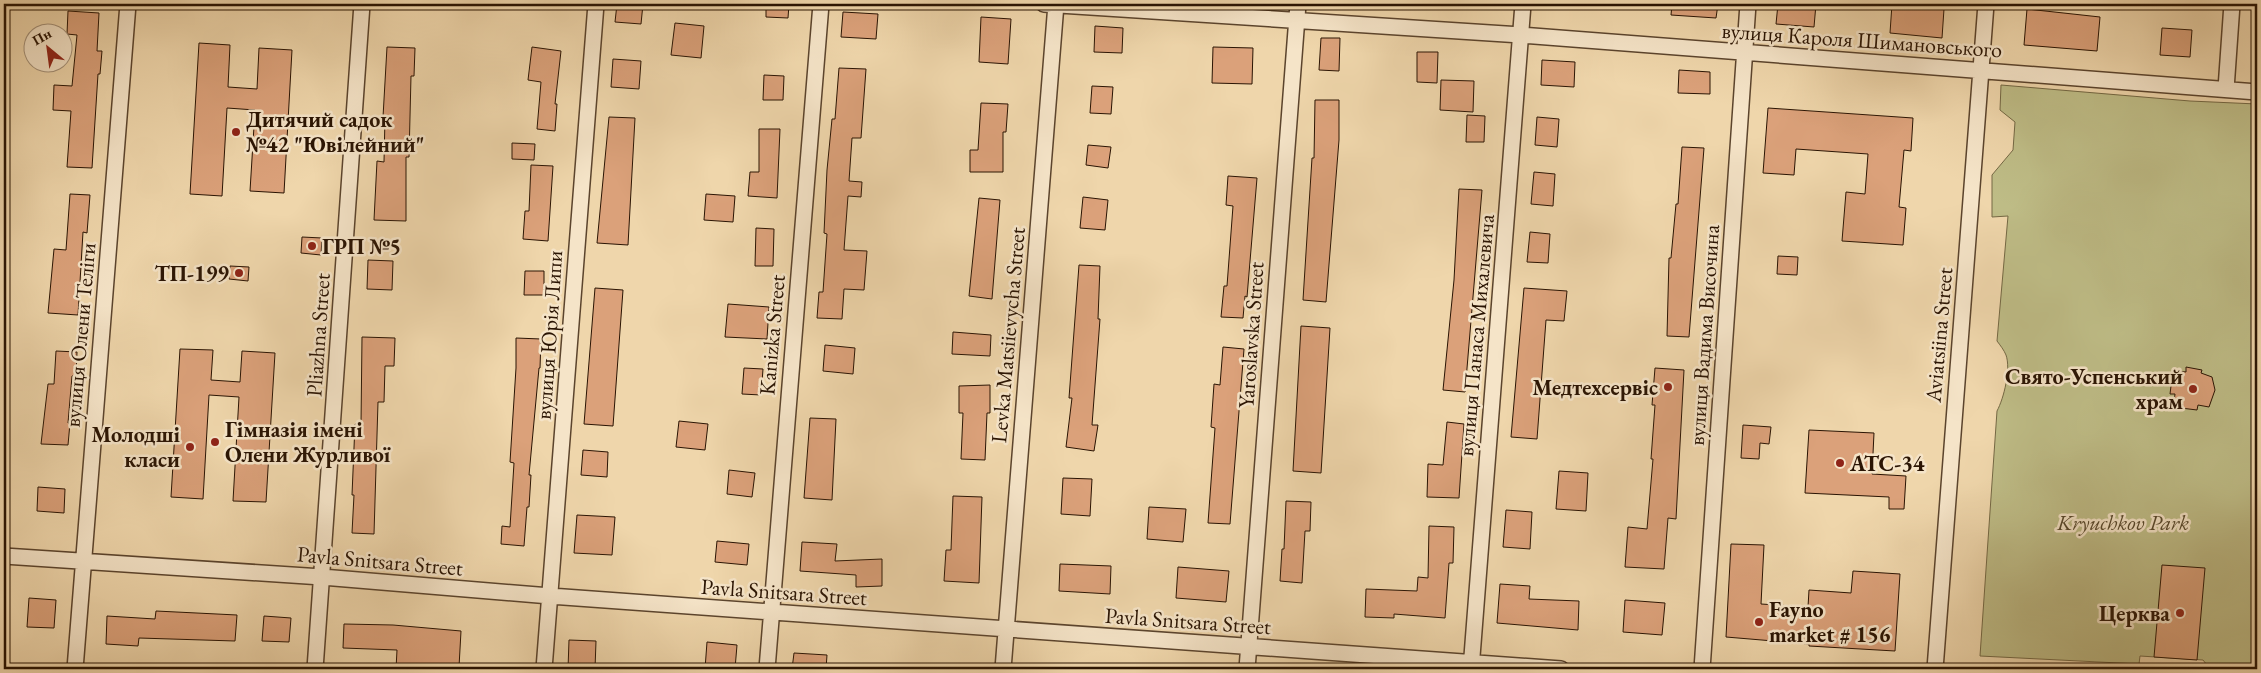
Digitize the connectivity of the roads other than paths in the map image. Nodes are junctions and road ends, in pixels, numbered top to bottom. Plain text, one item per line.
1 (128, 4) edge
2 (362, 4) edge
3 (596, 4) edge
4 (821, 4) edge
5 (1052, 4) edge
6 (1298, 4) edge
7 (1523, 4) edge
8 (1748, 4) edge
9 (1986, 4) edge
10 (2232, 4) edge
11 (1296, 21) junction
12 (1521, 35) junction
13 (1744, 52) junction
14 (1982, 70) junction
15 (2226, 90) junction
16 (2257, 92) edge
17 (4, 556) edge
18 (84, 560) junction
19 (322, 577) junction
20 (550, 596) junction
21 (770, 612) junction
22 (1006, 628) junction
23 (1249, 648) junction
24 (1471, 666) edge
25 (75, 669) edge
26 (315, 669) edge
27 (544, 669) edge
28 (766, 669) edge
29 (1003, 669) edge
30 (1247, 669) edge
31 (1561, 669) edge
32 (1702, 669) edge
33 (1935, 669) edge

1 - 18 street, вулиця Олени Теліги
2 - 19 street, Pliazhna Street
3 - 20 street, вулиця Юрія Липи
4 - 21 street, Kanizka Street
5 - 11 street, вулиця Кароля Шимановського
5 - 22 street, Levka Matsiievycha Street
6 - 11 street, Yaroslavska Street
7 - 12 street, вулиця Панаса Михалевича
8 - 13 street, вулиця Вадима Височина
9 - 14 street, Aviatsiina Street
10 - 15 street
11 - 12 street, вулиця Кароля Шимановського
11 - 23 street, Yaroslavska Street
12 - 13 street, вулиця Кароля Шимановського
12 - 24 street, вулиця Панаса Михалевича
13 - 14 street, вулиця Кароля Шимановського
13 - 32 street, вулиця Вадима Височина
14 - 15 street, вулиця Кароля Шимановського
14 - 33 street, Aviatsiina Street
15 - 16 street, вулиця Кароля Шимановського
17 - 18 street, Pavla Snitsara Street
18 - 19 street, Pavla Snitsara Street
18 - 25 street, вулиця Олени Теліги
19 - 20 street, Pavla Snitsara Street
19 - 26 street, Pliazhna Street
20 - 21 street, Pavla Snitsara Street
20 - 27 street, вулиця Юрія Липи
21 - 22 street, Pavla Snitsara Street
21 - 28 street, Kanizka Street
22 - 23 street, Pavla Snitsara Street
22 - 29 street, Levka Matsiievycha Street
23 - 24 street, Pavla Snitsara Street
23 - 30 street, Yaroslavska Street
24 - 31 street, Pavla Snitsara Street

